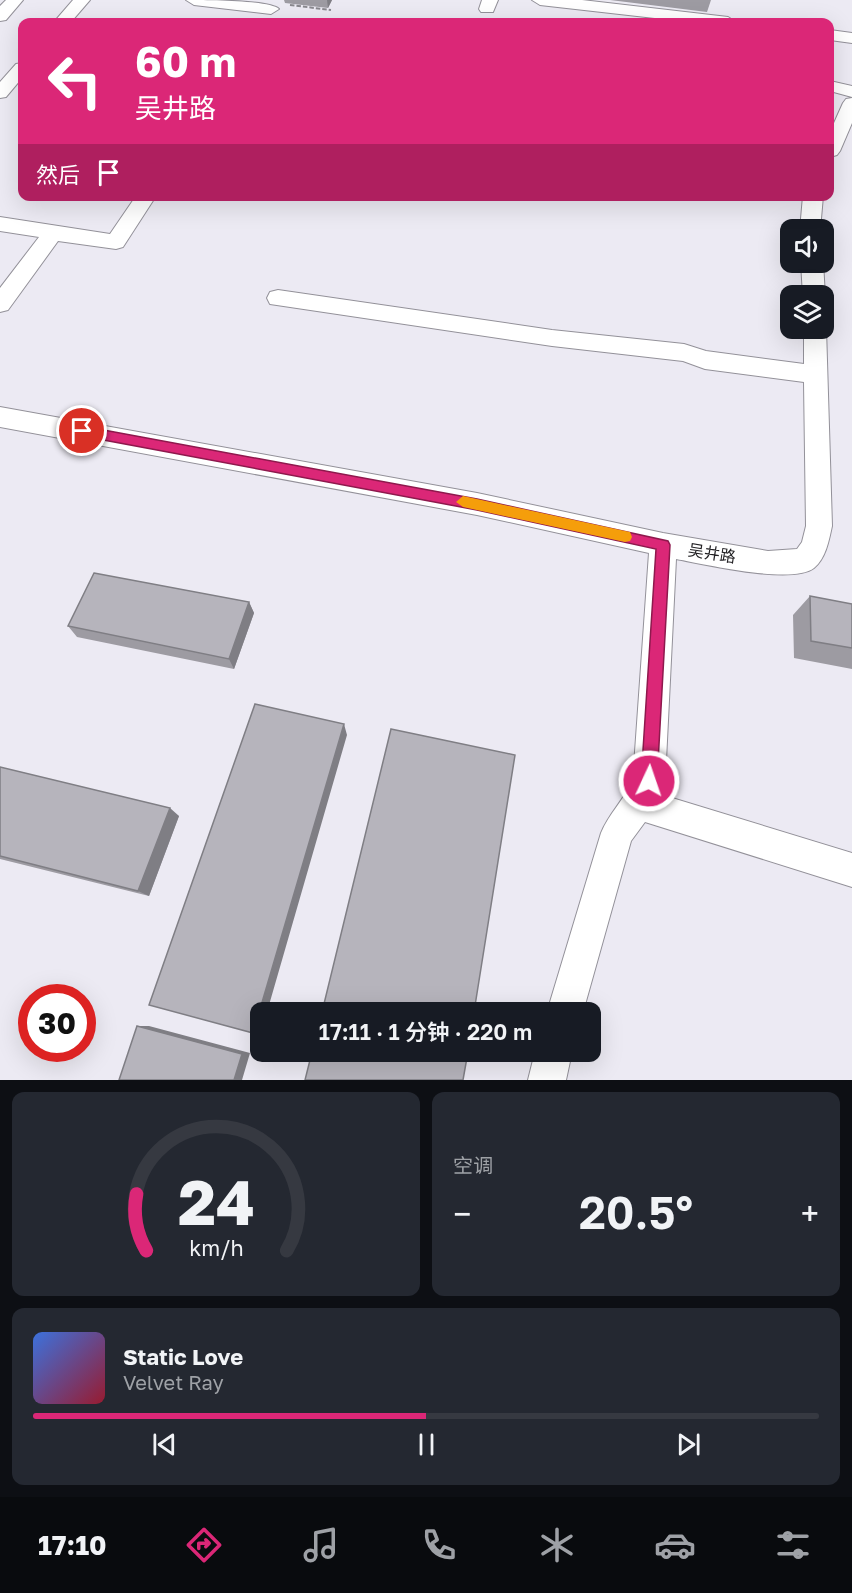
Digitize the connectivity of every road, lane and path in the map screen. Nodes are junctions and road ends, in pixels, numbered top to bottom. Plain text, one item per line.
1 (15, 0) edge
2 (82, 0) edge
3 (194, 0) edge
4 (540, 0) edge
5 (273, 9) edge
6 (332, 10) dead end
7 (0, 16) edge
8 (66, 18) edge
9 (653, 18) edge
10 (834, 36) edge
11 (852, 38) edge
12 (0, 65) edge
13 (18, 67) edge
14 (18, 73) edge
15 (834, 87) edge
16 (852, 92) edge
17 (0, 93) edge
18 (852, 103) edge
19 (834, 142) edge
20 (143, 201) edge
21 (813, 201) edge
22 (811, 219) edge
23 (0, 224) edge
24 (53, 233) junction
25 (278, 298) dead end
26 (0, 304) edge
27 (820, 339) edge
28 (816, 375) junction
29 (0, 417) edge
30 (663, 545) junction
31 (639, 804) junction
32 (852, 870) edge
33 (568, 1002) edge
34 (552, 1062) edge
35 (547, 1080) edge

1 - 7 street
2 - 8 street
3 - 5 street
4 - 9 street
5 - 6 path
10 - 11 street
12 - 13 street
14 - 17 street
15 - 16 street
18 - 19 street
20 - 24 street
21 - 22 street
23 - 24 street
24 - 26 street
25 - 28 street
27 - 28 street, 吴井路
28 - 30 street, 吴井路
29 - 30 street, 吴井路
30 - 31 street
31 - 32 street
31 - 33 street
34 - 35 street

